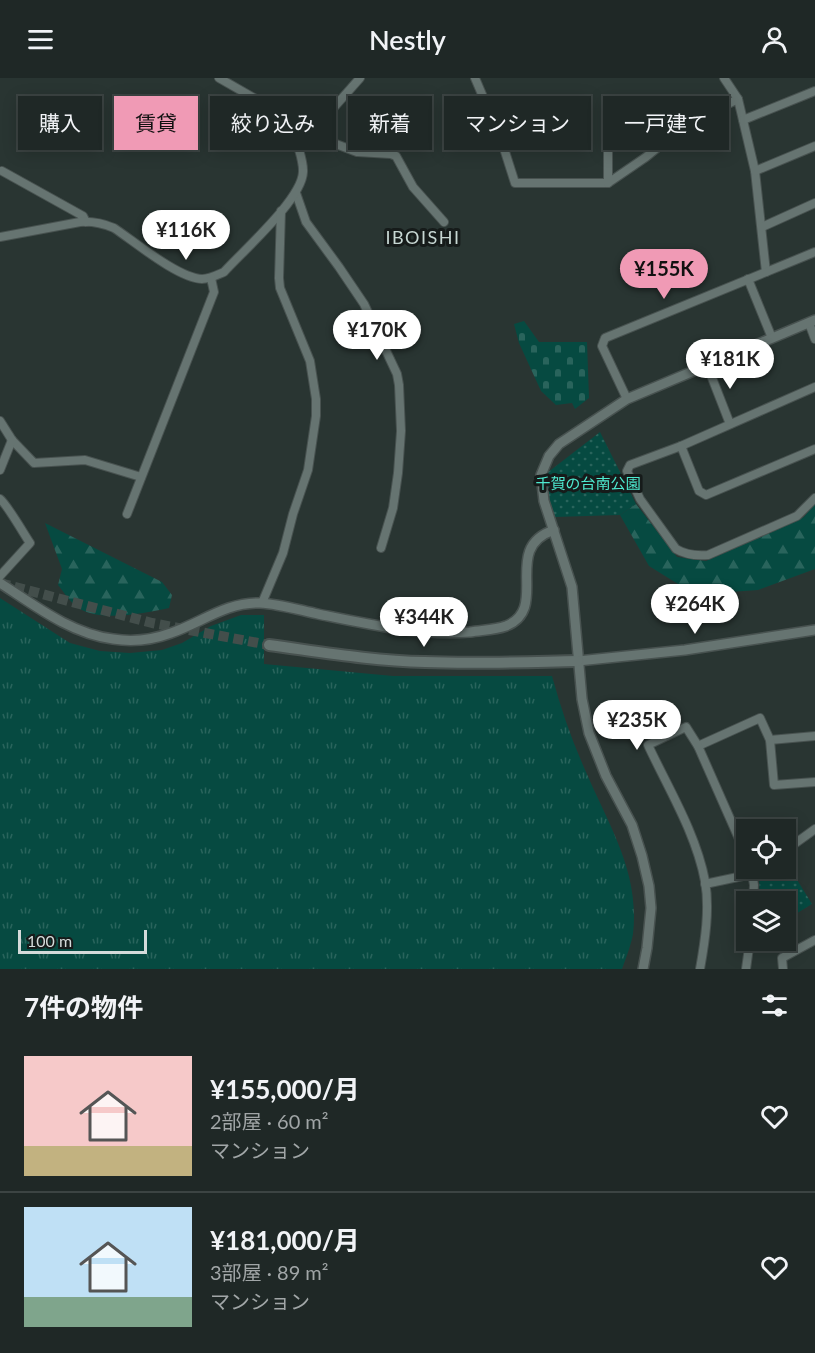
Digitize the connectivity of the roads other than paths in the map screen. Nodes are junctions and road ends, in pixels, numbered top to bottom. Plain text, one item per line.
1 (219, 78) edge
2 (360, 78) edge
3 (475, 78) edge
4 (724, 78) edge
5 (815, 91) edge
6 (250, 96) edge
7 (738, 99) junction
8 (336, 105) edge
9 (743, 120) junction
10 (336, 144) edge
11 (815, 146) edge
12 (300, 150) edge
13 (608, 150) edge
14 (2, 171) dead end
15 (755, 171) junction
16 (608, 183) junction
17 (296, 193) junction
18 (815, 203) edge
19 (281, 211) junction
20 (86, 222) junction
21 (444, 222) dead end
22 (762, 226) junction
23 (0, 237) edge
24 (815, 252) edge
25 (766, 272) junction
26 (211, 278) junction
27 (748, 279) junction
28 (812, 322) edge
29 (772, 338) junction
30 (815, 339) edge
31 (707, 365) junction
32 (815, 387) edge
33 (627, 399) junction
34 (0, 421) edge
35 (730, 424) junction
36 (12, 440) junction
37 (681, 446) junction
38 (815, 449) edge
39 (0, 470) edge
40 (141, 477) junction
41 (815, 498) edge
42 (0, 499) edge
43 (127, 514) dead end
44 (554, 530) junction
45 (381, 548) dead end
46 (0, 576) edge
47 (0, 583) edge
48 (262, 603) junction
49 (815, 630) edge
50 (269, 645) tunnel mouth
51 (578, 661) junction
52 (815, 736) edge
53 (770, 740) junction
54 (698, 746) junction
55 (815, 782) edge
56 (815, 829) edge
57 (736, 832) edge
58 (796, 843) edge
59 (736, 875) edge
60 (705, 884) junction
61 (815, 940) edge
62 (748, 951) edge
63 (643, 969) edge
64 (700, 969) edge
65 (746, 969) edge
66 (783, 969) edge

1 - 6 street
2 - 8 street
3 - 16 street
4 - 7 street
5 - 9 street
7 - 9 street
7 - 16 street
9 - 15 street
10 - 21 street
11 - 15 street
12 - 17 street
13 - 16 street
14 - 20 street
15 - 22 street
17 - 19 street
17 - 45 street
18 - 22 street
19 - 26 street
19 - 48 street
20 - 23 street
20 - 26 street
22 - 25 street
24 - 25 street
25 - 27 street
26 - 40 street
27 - 29 street
27 - 33 street
28 - 29 street
28 - 30 street
29 - 31 street
31 - 33 street
31 - 35 street
32 - 35 street
33 - 44 street
34 - 36 street
35 - 37 street
36 - 39 street
36 - 40 street
37 - 38 street
37 - 41 street
40 - 43 street
42 - 46 street
44 - 48 street
44 - 51 street
47 - 48 street
49 - 51 street
50 - 51 main road
51 - 63 street
52 - 53 street
53 - 54 street
53 - 55 street
54 - 57 street
54 - 60 street
56 - 58 street
59 - 60 street
60 - 64 street
61 - 66 street
62 - 65 street

